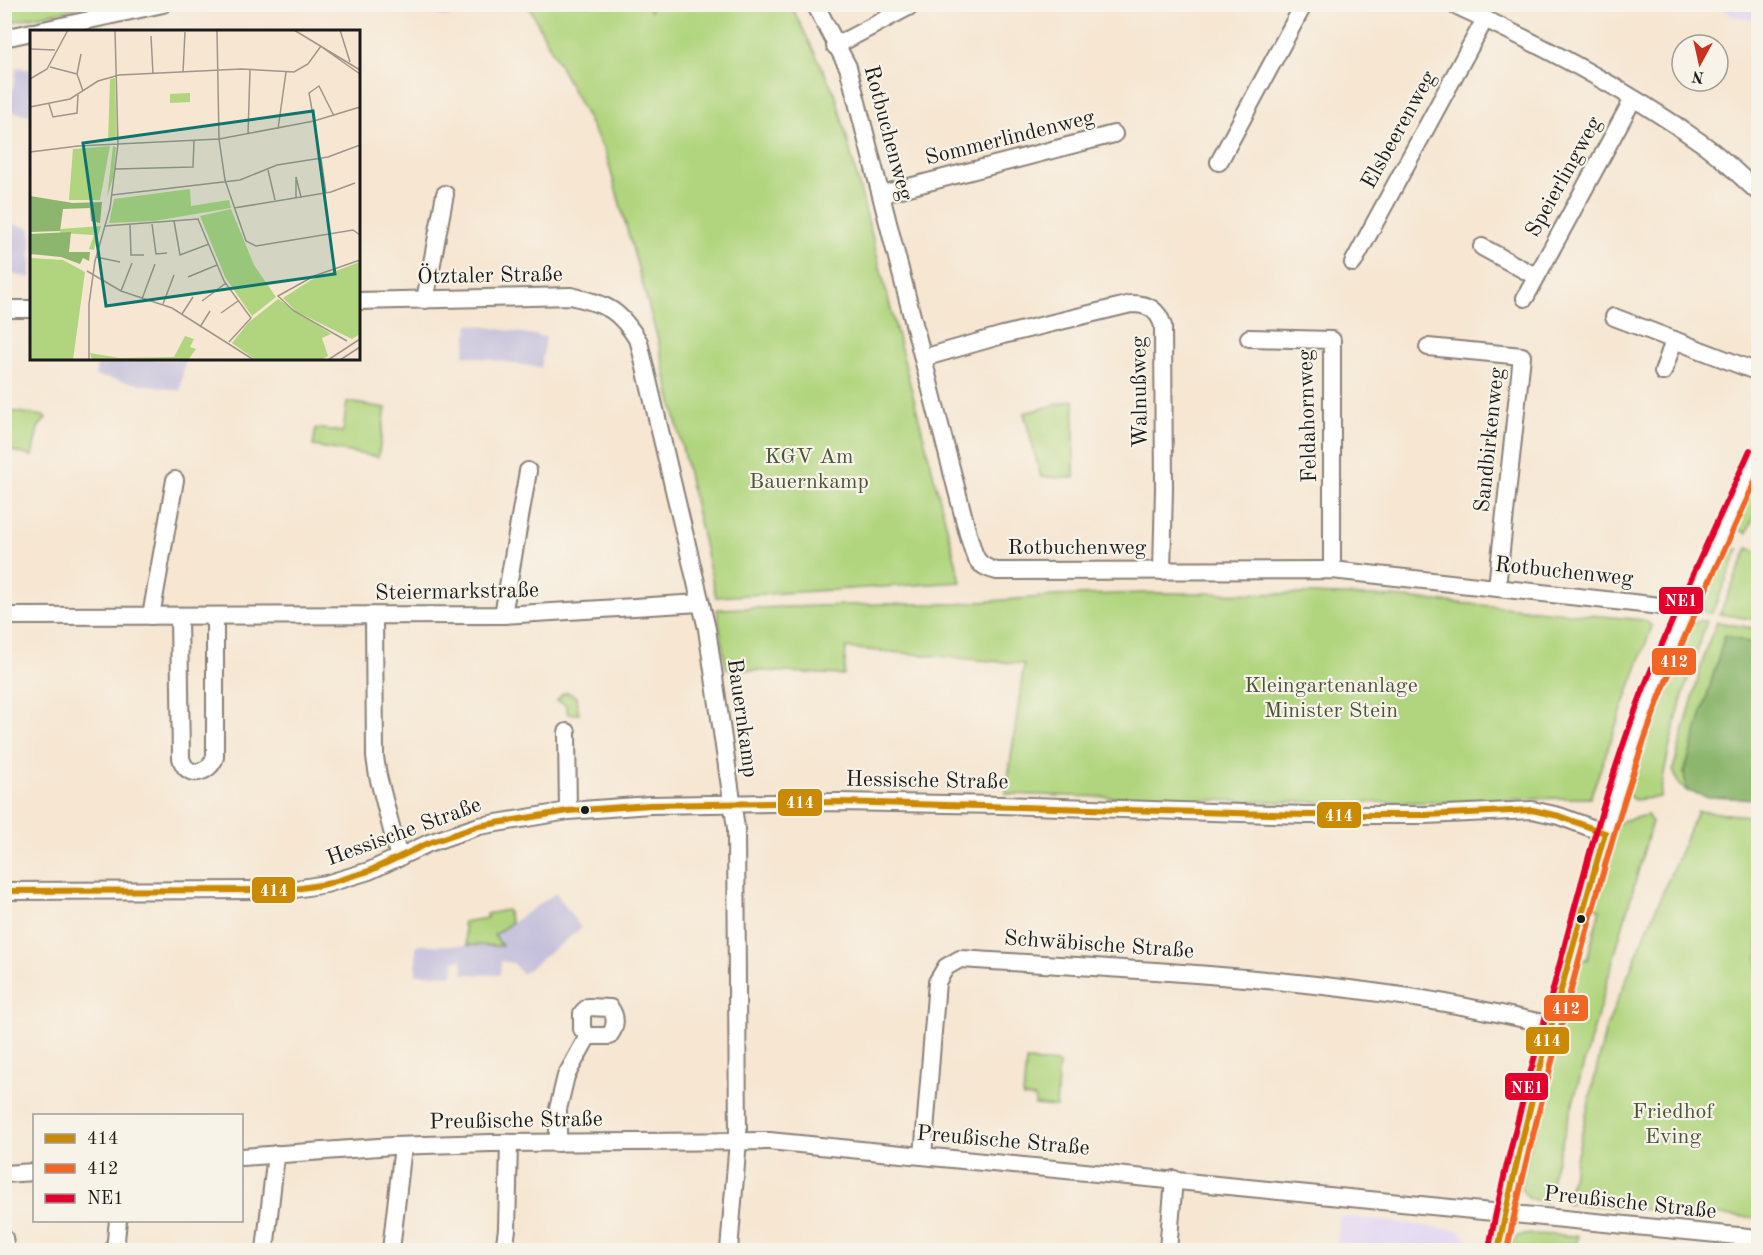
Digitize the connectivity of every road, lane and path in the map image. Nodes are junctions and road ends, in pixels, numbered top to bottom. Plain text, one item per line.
1 (163, 4) edge
2 (815, 4) edge
3 (914, 4) edge
4 (1304, 4) edge
5 (1453, 4) edge
6 (1485, 19) junction
7 (42, 30) edge
8 (30, 33) edge
9 (4, 38) edge
10 (836, 46) junction
11 (1633, 99) junction
12 (1114, 134) dead end
13 (1219, 162) dead end
14 (1758, 192) edge
15 (445, 194) dead end
16 (882, 194) junction
17 (1482, 247) dead end
18 (1353, 263) dead end
19 (1535, 276) junction
20 (1525, 298) dead end
21 (425, 300) junction
22 (360, 301) edge
23 (4, 309) edge
24 (30, 309) edge
25 (619, 313) joint
26 (1614, 317) dead end
27 (1249, 338) dead end
28 (1674, 340) junction
29 (1428, 347) dead end
30 (923, 358) junction
31 (1663, 372) dead end
32 (1758, 372) edge
33 (1758, 454) edge
34 (528, 471) dead end
35 (175, 480) dead end
36 (1332, 570) junction
37 (1162, 571) junction
38 (1497, 587) junction
39 (700, 603) junction
40 (1688, 609) junction
41 (503, 615) junction
42 (4, 616) edge
43 (152, 616) junction
44 (374, 616) junction
45 (179, 617) junction
46 (215, 617) junction
47 (567, 732) dead end
48 (732, 803) junction
49 (568, 811) junction
50 (1605, 833) junction
51 (399, 858) junction
52 (4, 891) edge
53 (1552, 1025) junction
54 (588, 1036) dead end
55 (738, 1140) junction
56 (509, 1143) junction
57 (558, 1143) junction
58 (404, 1146) junction
59 (276, 1154) junction
60 (243, 1156) edge
61 (923, 1156) junction
62 (33, 1172) edge
63 (4, 1174) edge
64 (1174, 1179) junction
65 (1505, 1212) junction
66 (118, 1222) edge
67 (4, 1238) edge
68 (1758, 1238) edge
69 (6, 1251) edge
70 (115, 1251) edge
71 (264, 1251) edge
72 (391, 1251) edge
73 (504, 1251) edge
74 (729, 1251) edge
75 (1168, 1251) edge
76 (1498, 1251) edge

1 - 7 street
2 - 10 street, Rotbuchenweg
3 - 10 street
4 - 13 street
5 - 6 street
6 - 11 street
6 - 18 street, Elsbeerenweg
8 - 9 street
10 - 16 street, Rotbuchenweg
11 - 14 street
11 - 19 street, Speierlingweg
12 - 16 street, Sommerlindenweg
15 - 21 street
16 - 30 street, Rotbuchenweg
17 - 19 street
19 - 20 street, Speierlingweg
21 - 22 street, Ötztaler Straße
21 - 25 street, Ötztaler Straße
23 - 24 street
25 - 39 street, Bauernkamp
26 - 28 street
27 - 36 street, Feldahornweg
28 - 31 street
28 - 32 street
29 - 38 street, Sandbirkenweg
30 - 37 street, Rotbuchenweg
30 - 37 street, Walnußweg
33 - 40 street
34 - 41 street
35 - 43 street
36 - 37 street, Rotbuchenweg
36 - 38 street, Rotbuchenweg
38 - 40 street, Rotbuchenweg
39 - 41 street, Steiermarkstraße
39 - 48 street, Bauernkamp
40 - 50 street
41 - 44 street, Steiermarkstraße
42 - 43 street, Steiermarkstraße
43 - 45 street, Steiermarkstraße
44 - 46 street, Steiermarkstraße
44 - 51 street
45 - 46 street, Steiermarkstraße
45 - 46 street
47 - 49 street
48 - 49 street, Hessische Straße
48 - 50 street, Hessische Straße
48 - 55 street, Bauernkamp
49 - 51 street, Hessische Straße
50 - 53 street
51 - 52 street, Hessische Straße
53 - 61 street, Schwäbische Straße
53 - 65 street
54 - 57 street
55 - 57 street, Preußische Straße
55 - 61 street, Preußische Straße
55 - 74 street, Bauernkamp
56 - 57 street, Preußische Straße
56 - 58 street, Preußische Straße
56 - 73 street
58 - 59 street, Preußische Straße
58 - 72 street
59 - 60 street, Preußische Straße
59 - 71 street
61 - 64 street, Preußische Straße
62 - 63 street
64 - 65 street, Preußische Straße
64 - 75 street
65 - 68 street, Preußische Straße
65 - 76 street
66 - 70 street
67 - 69 street

